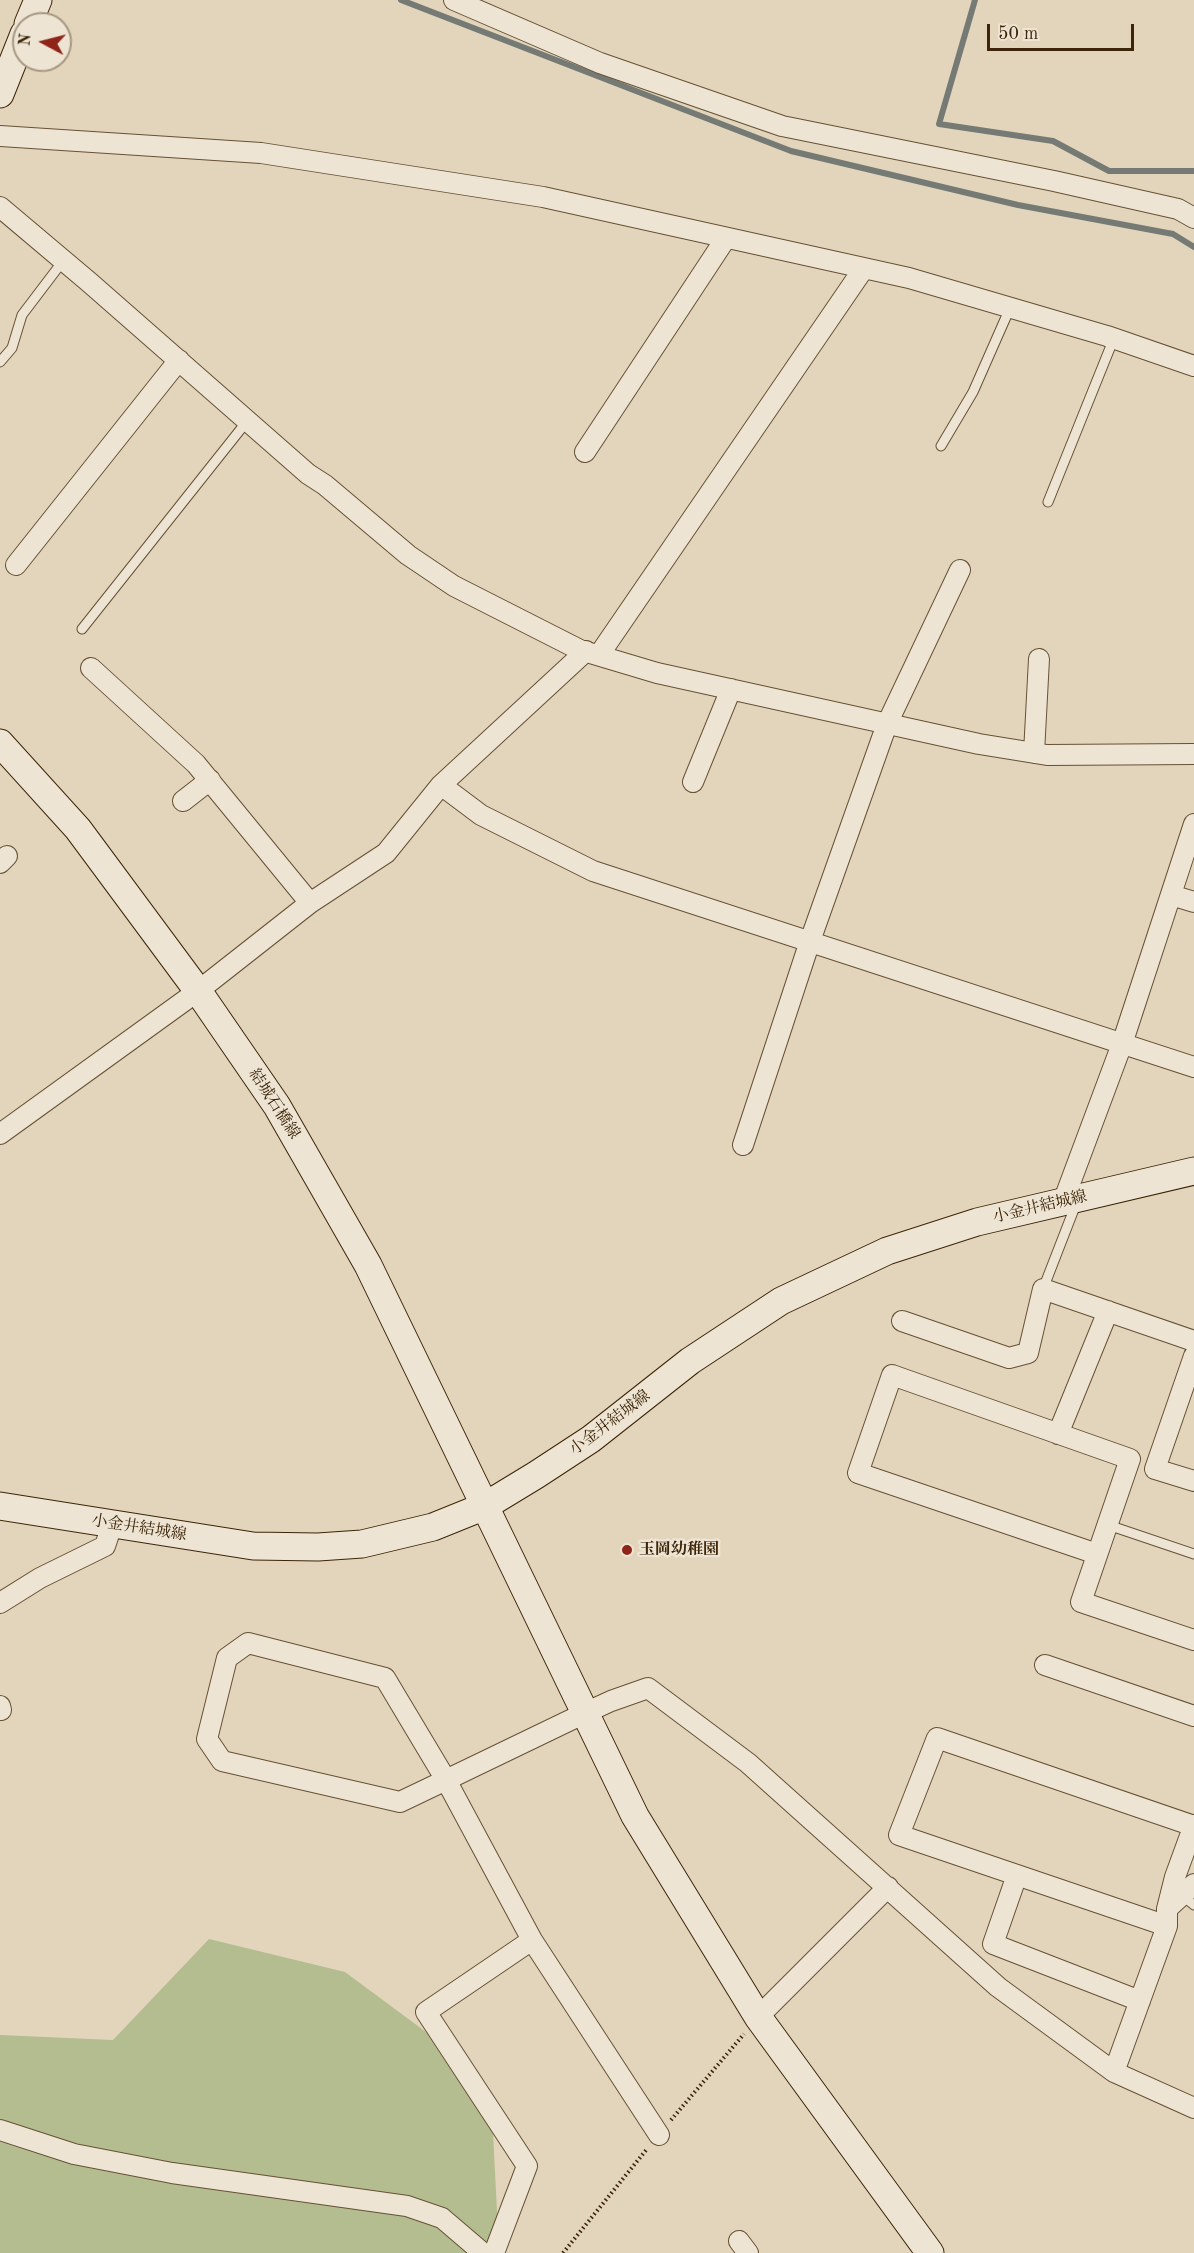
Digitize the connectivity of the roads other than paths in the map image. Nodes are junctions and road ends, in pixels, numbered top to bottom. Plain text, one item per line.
1 (454, 0) edge
2 (12, 64) edge
3 (0, 94) edge
4 (0, 136) edge
5 (0, 207) edge
6 (1194, 218) edge
7 (726, 238) junction
8 (63, 261) junction
9 (864, 268) junction
10 (1010, 308) junction
11 (1114, 338) junction
12 (179, 360) junction
13 (0, 362) edge
14 (1194, 366) edge
15 (248, 420) junction
16 (940, 446) dead end
17 (585, 452) dead end
18 (1048, 502) dead end
19 (16, 566) dead end
20 (960, 570) dead end
21 (82, 629) dead end
22 (593, 653) junction
23 (1039, 659) dead end
24 (91, 668) dead end
25 (731, 689) junction
26 (887, 724) junction
27 (1, 748) edge
28 (1034, 753) junction
29 (1194, 754) edge
30 (210, 780) junction
31 (693, 782) dead end
32 (441, 785) junction
33 (183, 801) dead end
34 (1192, 836) edge
35 (1171, 894) junction
36 (1194, 902) edge
37 (310, 903) junction
38 (810, 941) junction
39 (198, 991) junction
40 (1122, 1044) junction
41 (1194, 1067) edge
42 (2, 1129) edge
43 (743, 1145) dead end
44 (1194, 1171) edge
45 (1071, 1200) junction
46 (1043, 1289) junction
47 (1108, 1311) junction
48 (902, 1321) dead end
49 (1194, 1341) edge
50 (1194, 1356) edge
51 (1058, 1434) junction
52 (1194, 1481) edge
53 (0, 1506) edge
54 (485, 1506) junction
55 (112, 1525) junction
56 (1107, 1525) junction
57 (1097, 1554) junction
58 (1194, 1554) edge
59 (0, 1603) edge
60 (1194, 1641) edge
61 (1045, 1665) dead end
62 (585, 1713) junction
63 (1194, 1716) edge
64 (446, 1780) junction
65 (1194, 1826) edge
66 (1017, 1875) junction
67 (888, 1887) junction
68 (1181, 1904) edge
69 (532, 1940) junction
70 (1140, 2001) junction
71 (758, 2017) junction
72 (1114, 2072) junction
73 (1194, 2108) edge
74 (0, 2130) edge
75 (659, 2135) dead end
76 (483, 2253) edge
77 (494, 2253) edge
78 (930, 2253) edge

1 - 6 street
2 - 3 main road
4 - 7 street
5 - 8 street
7 - 9 street
7 - 17 street
8 - 12 street
8 - 13 lane
9 - 10 street
9 - 22 street
10 - 11 street
10 - 16 lane
11 - 14 street
11 - 18 lane
12 - 15 street
12 - 19 street
15 - 21 lane
15 - 22 street
20 - 26 street
22 - 25 street
22 - 32 street
23 - 28 street
24 - 30 street
25 - 26 street
25 - 31 street
26 - 28 street
26 - 38 street
27 - 39 main road, 結城石橋線
28 - 29 street
30 - 33 street
30 - 37 street
32 - 37 street
32 - 38 street
34 - 35 street
35 - 36 street
35 - 40 street
37 - 39 street
38 - 40 street
38 - 43 street
39 - 42 street
39 - 54 main road, 結城石橋線
40 - 41 street
40 - 45 street
44 - 45 main road, 小金井結城線
45 - 46 lane
45 - 54 main road, 小金井結城線
46 - 47 street
46 - 48 street
47 - 49 street
47 - 51 street
50 - 52 street
51 - 56 street
51 - 57 street
53 - 55 main road, 小金井結城線
54 - 55 main road, 小金井結城線
54 - 62 main road, 結城石橋線
55 - 59 street
56 - 57 street
56 - 58 lane
57 - 60 street
61 - 63 street
62 - 64 street
62 - 67 street
62 - 71 main road, 結城石橋線
64 - 64 street
64 - 69 street
65 - 66 street
65 - 68 street
66 - 68 street
66 - 70 street
67 - 71 street
67 - 72 street
68 - 70 street
69 - 75 street
69 - 77 street
70 - 72 street
71 - 78 main road, 結城石橋線
72 - 73 street
74 - 76 street

